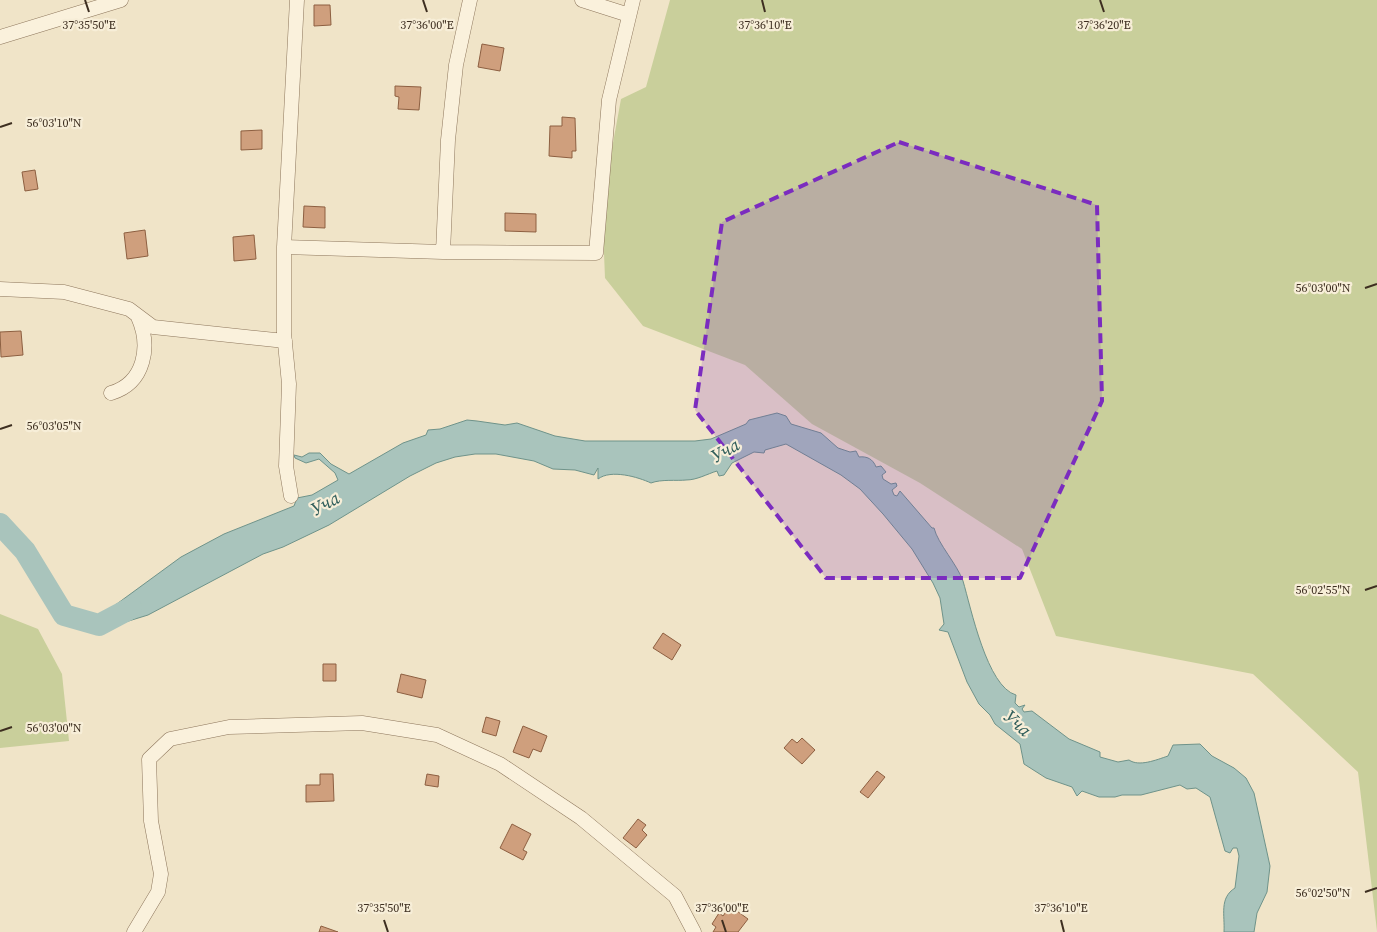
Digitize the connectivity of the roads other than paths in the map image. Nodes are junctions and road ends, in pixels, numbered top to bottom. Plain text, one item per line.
1 (121, 0) edge
2 (297, 0) edge
3 (470, 0) edge
4 (582, 0) edge
5 (633, 0) edge
6 (629, 15) junction
7 (0, 37) edge
8 (284, 247) junction
9 (443, 252) junction
10 (0, 290) edge
11 (138, 317) junction
12 (285, 341) junction
13 (111, 393) dead end
14 (291, 496) dead end
15 (134, 932) edge
16 (694, 932) edge

1 - 7 street
2 - 8 street
3 - 9 street
4 - 6 street
5 - 6 street
6 - 9 street
8 - 9 street
8 - 12 street
10 - 11 street
11 - 12 street
11 - 13 street
12 - 14 street
15 - 16 street

